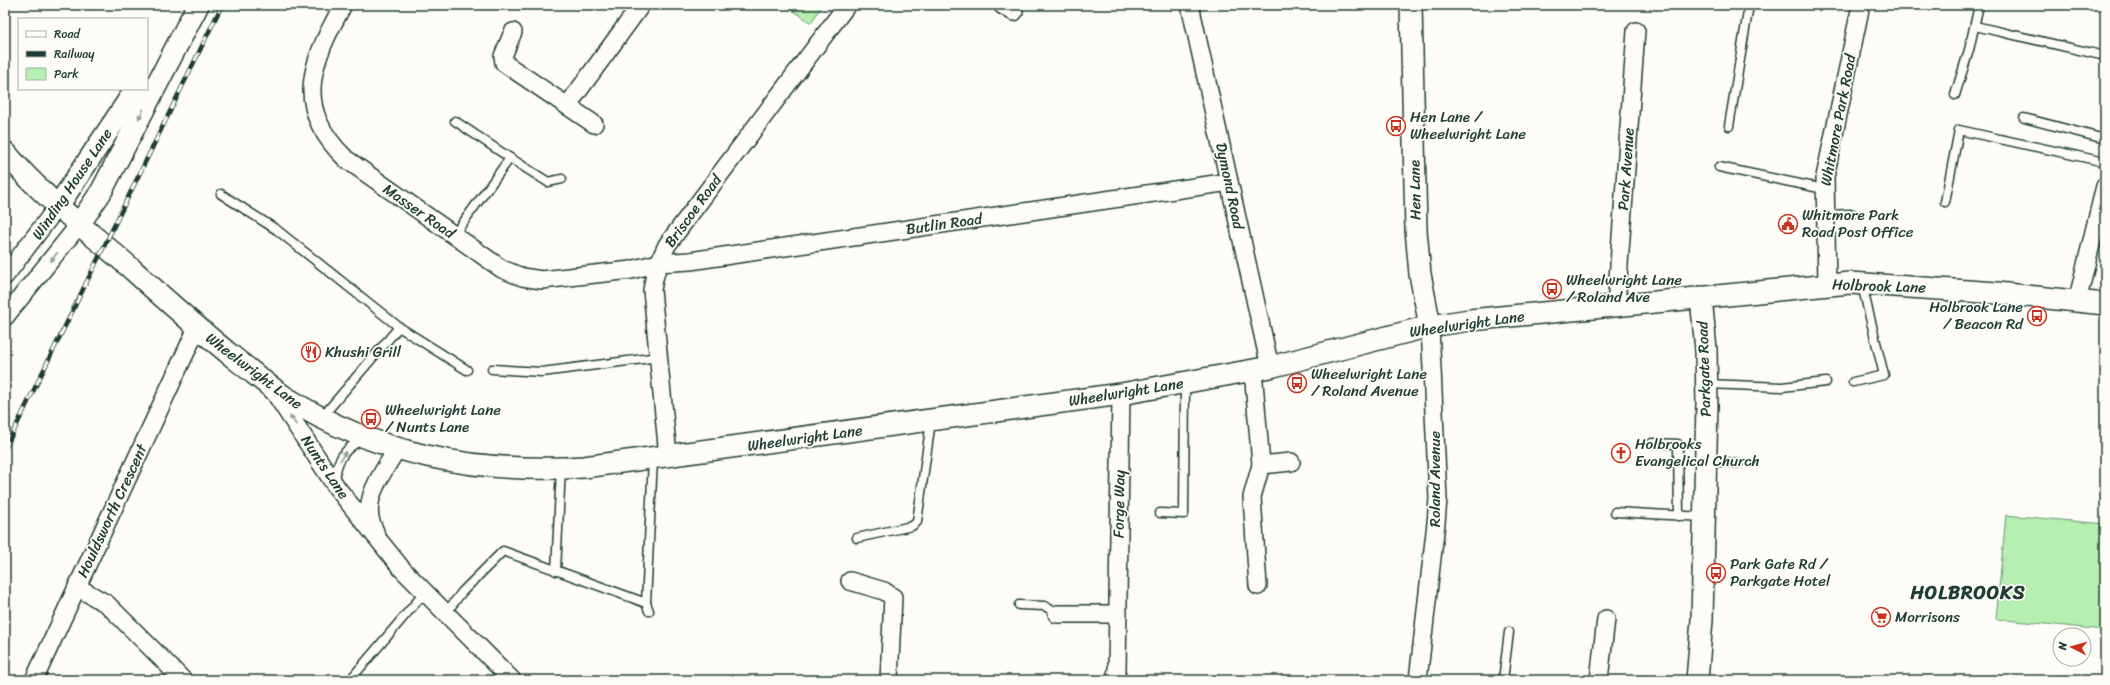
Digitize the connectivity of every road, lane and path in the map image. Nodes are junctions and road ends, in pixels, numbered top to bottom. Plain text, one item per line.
1 (188, 5) edge
2 (198, 5) edge
3 (343, 5) edge
4 (641, 5) edge
5 (847, 5) edge
6 (1190, 5) edge
7 (1411, 5) edge
8 (1749, 5) edge
9 (1861, 5) edge
10 (1979, 5) edge
11 (1974, 26) junction
12 (1636, 31) dead end
13 (513, 32) dead end
14 (2105, 56) edge
15 (148, 70) edge
16 (135, 90) edge
17 (1955, 95) dead end
18 (568, 104) junction
19 (2024, 118) dead end
20 (455, 121) dead end
21 (594, 124) dead end
22 (1729, 126) dead end
23 (2105, 139) edge
24 (5, 152) edge
25 (510, 158) junction
26 (2105, 162) edge
27 (1719, 167) dead end
28 (562, 179) dead end
29 (1229, 182) junction
30 (2105, 186) edge
31 (1824, 189) junction
32 (221, 194) dead end
33 (1945, 202) dead end
34 (58, 206) junction
35 (1853, 214) dead end
36 (1825, 215) junction
37 (78, 226) junction
38 (454, 235) junction
39 (658, 263) junction
40 (5, 276) edge
41 (1827, 284) junction
42 (1862, 284) junction
43 (1701, 297) junction
44 (2077, 302) junction
45 (2105, 304) edge
46 (1616, 306) junction
47 (5, 317) edge
48 (1430, 326) junction
49 (399, 327) junction
50 (197, 328) junction
51 (659, 357) junction
52 (1261, 368) junction
53 (492, 369) dead end
54 (467, 370) dead end
55 (1826, 382) dead end
56 (1853, 382) dead end
57 (1185, 383) junction
58 (1706, 384) junction
59 (271, 387) junction
60 (1122, 394) junction
61 (322, 417) junction
62 (931, 420) junction
63 (370, 440) junction
64 (1652, 443) dead end
65 (397, 449) junction
66 (661, 457) junction
67 (1704, 461) junction
68 (1291, 462) dead end
69 (1739, 463) dead end
70 (1261, 465) junction
71 (561, 468) junction
72 (337, 488) junction
73 (1615, 512) dead end
74 (1160, 513) dead end
75 (1679, 516) junction
76 (1704, 517) junction
77 (857, 538) dead end
78 (383, 544) junction
79 (556, 571) junction
80 (850, 581) dead end
81 (1258, 586) dead end
82 (77, 587) junction
83 (425, 592) junction
84 (646, 603) junction
85 (1019, 605) dead end
86 (649, 612) dead end
87 (446, 613) junction
88 (1057, 614) joint
89 (1118, 614) junction
90 (1606, 619) dead end
91 (1508, 632) dead end
92 (34, 680) edge
93 (183, 680) edge
94 (350, 680) edge
95 (512, 680) edge
96 (888, 680) edge
97 (1114, 680) edge
98 (1418, 680) edge
99 (1503, 680) edge
100 (1599, 680) edge
101 (1697, 680) edge

1 - 15 street
2 -> 37 street, Winding House Lane
3 - 38 street, Masser Road
4 - 18 street
5 - 39 street, Briscoe Road
6 - 29 street, Dymond Road
7 - 48 street, Hen Lane
8 - 22 lane
9 - 31 street, Whitmore Park Road
10 - 11 lane
11 - 14 lane
11 - 17 lane
12 - 46 street, Park Avenue
13 - 18 street
16 - 34 street, Winding House Lane
18 - 21 street
19 - 23 lane
20 - 25 lane
24 - 34 street, Wheelwright Lane
25 - 28 lane
25 - 38 lane
26 - 33 lane
27 - 31 lane
29 - 39 street, Butlin Road
29 - 52 street, Dymond Road
30 - 44 street
31 - 36 street, Whitmore Park Road
32 - 49 lane
34 - 37 street, Wheelwright Lane
34 - 40 street, Winding House Lane
35 - 36 lane
36 - 41 street, Whitmore Park Road
37 -> 47 street, Winding House Lane
37 - 50 street, Wheelwright Lane
38 - 39 street, Masser Road
39 - 51 street, Briscoe Road
41 - 42 street, Holbrook Lane
41 - 43 street, Holbrook Lane
42 - 44 street, Holbrook Lane
42 - 56 lane
43 - 46 street, Wheelwright Lane
43 - 58 street, Parkgate Road
44 - 45 street, Holbrook Lane
46 - 48 street, Wheelwright Lane
48 - 52 street, Wheelwright Lane
48 - 98 street, Roland Avenue
49 - 54 lane
49 - 61 lane
50 - 59 street, Wheelwright Lane
50 - 82 street, Houldsworth Crescent
51 - 53 lane
51 - 66 street, Briscoe Road
52 - 57 street, Wheelwright Lane
52 - 70 street, Dymond Road
55 - 58 lane
57 - 60 street, Wheelwright Lane
57 - 74 lane
58 - 67 street, Parkgate Road
59 - 61 street, Wheelwright Lane
72 -> 59 street, Nunts Lane
60 - 62 street, Wheelwright Lane
60 - 89 street, Forge Way
61 - 63 street, Wheelwright Lane
62 - 66 street, Wheelwright Lane
62 - 77 lane
63 - 65 street, Wheelwright Lane
72 -> 63 lane
64 - 75 lane
65 - 71 street, Wheelwright Lane
65 - 78 street, Nunts Lane
66 - 71 street, Wheelwright Lane
66 - 84 lane
67 - 69 lane
67 - 76 street, Parkgate Road
68 - 70 street
70 - 81 street
71 - 79 lane
72 - 78 street, Nunts Lane
73 - 75 lane
75 - 76 lane
76 - 101 street, Parkgate Road
78 - 83 street, Nunts Lane
79 - 84 lane
79 - 87 lane
80 - 96 street
82 - 92 street
82 - 93 street, Houldsworth Crescent
83 - 87 street, Nunts Lane
83 - 94 lane
84 - 86 lane
85 - 88 lane
87 - 95 street, Nunts Lane
88 - 89 street
89 - 97 street, Forge Way
90 - 100 street
91 - 99 lane

